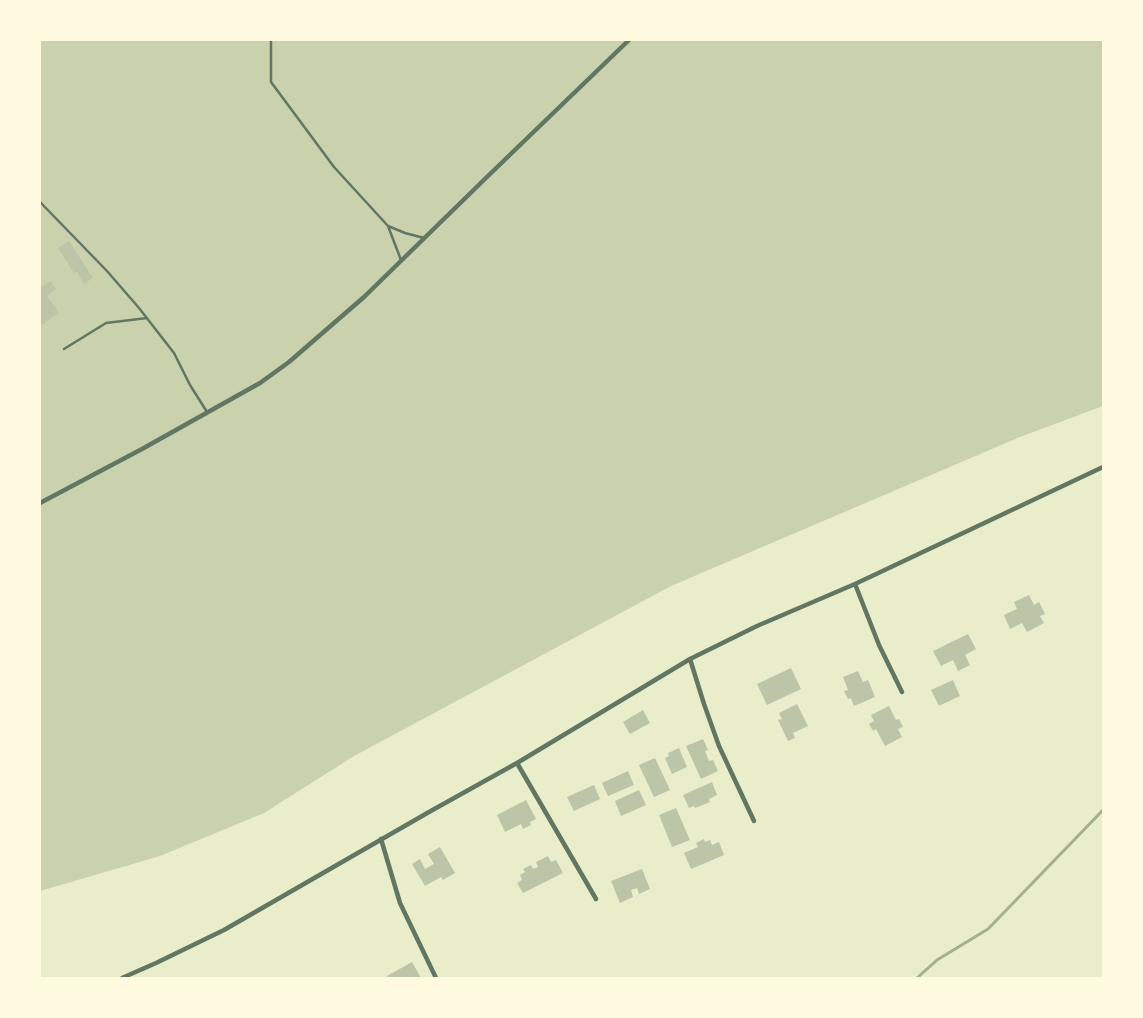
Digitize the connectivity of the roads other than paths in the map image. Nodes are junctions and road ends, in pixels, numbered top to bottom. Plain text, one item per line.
1 (270, 40) edge
2 (630, 40) edge
3 (40, 202) edge
4 (388, 226) junction
5 (424, 238) junction
6 (401, 261) junction
7 (147, 318) junction
8 (64, 349) dead end
9 (206, 412) junction
10 (1103, 467) edge
11 (40, 504) edge
12 (855, 584) junction
13 (690, 659) junction
14 (902, 692) dead end
15 (517, 763) junction
16 (754, 821) dead end
17 (381, 839) junction
18 (596, 899) dead end
19 (122, 978) edge
20 (436, 978) edge

1 - 4 lane
2 - 5 street
3 - 7 lane
4 - 5 lane
4 - 6 lane
5 - 6 street
6 - 9 street
7 - 8 lane
7 - 9 lane
9 - 11 street
10 - 12 street
12 - 13 street
12 - 14 street
13 - 15 street
13 - 16 street
15 - 17 street
15 - 18 street
17 - 19 street
17 - 20 street

